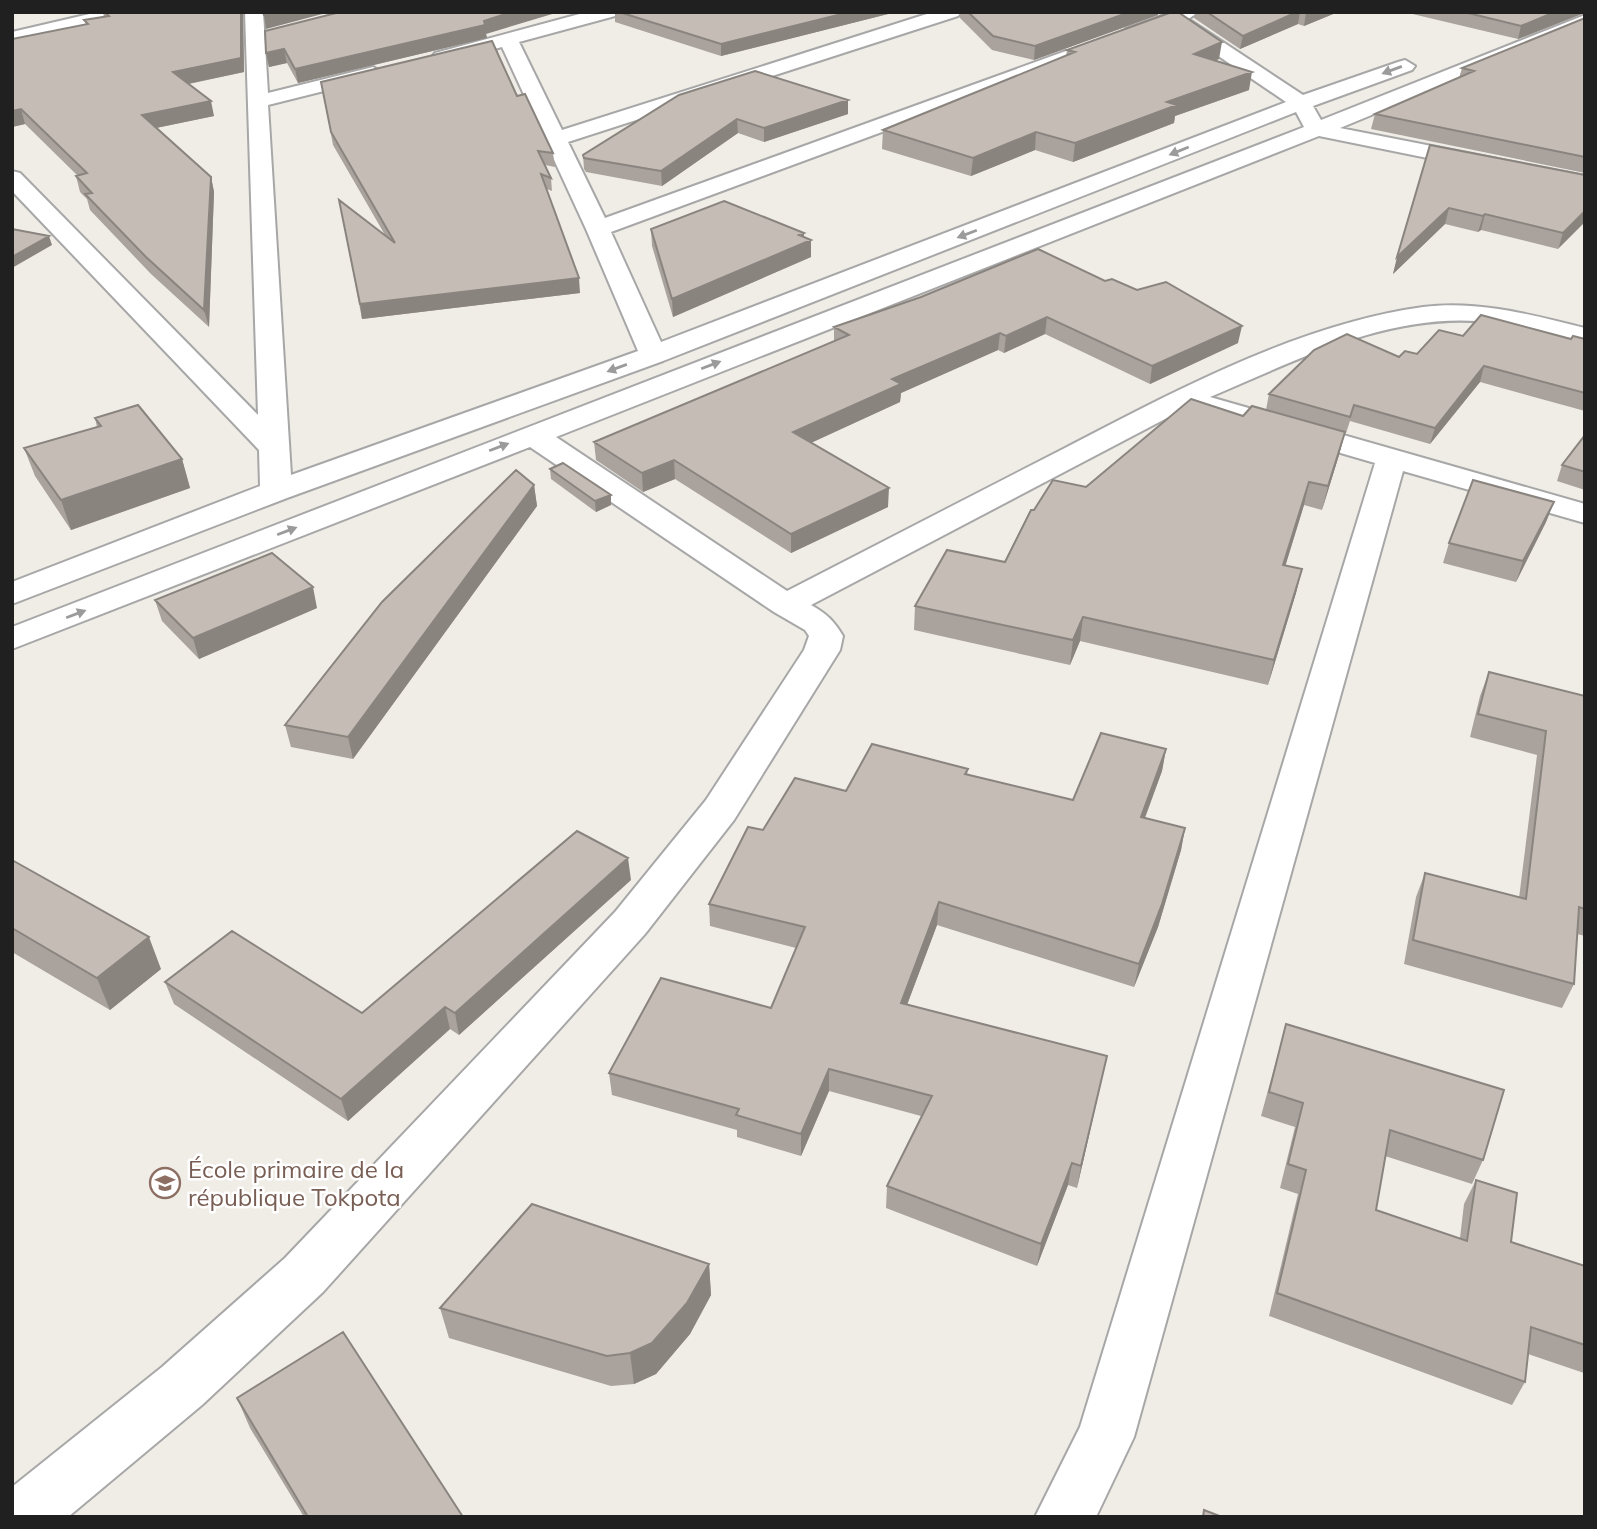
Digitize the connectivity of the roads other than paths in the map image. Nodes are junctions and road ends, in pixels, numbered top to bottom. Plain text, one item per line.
1 (39, 12) edge
2 (122, 12) edge
3 (254, 12) edge
4 (609, 12) edge
5 (1547, 12) edge
6 (937, 14) edge
7 (1178, 14) edge
8 (1585, 20) edge
9 (42, 31) junction
10 (12, 38) edge
11 (509, 41) junction
12 (429, 60) edge
13 (390, 69) edge
14 (258, 101) junction
15 (1301, 103) junction
16 (1315, 128) junction
17 (555, 139) junction
18 (12, 178) edge
19 (1583, 181) edge
20 (598, 229) junction
21 (1585, 336) edge
22 (653, 355) junction
23 (1183, 398) junction
24 (532, 435) junction
25 (274, 448) junction
26 (1392, 458) junction
27 (276, 491) junction
28 (1585, 514) edge
29 (12, 594) edge
30 (786, 605) junction
31 (12, 639) edge
32 (22, 1517) edge
33 (1064, 1517) edge

1 - 9 street
2 - 9 street
3 - 14 street
4 - 11 street
5 -> 15 street
6 - 17 street
7 - 15 street
7 - 20 street
8 - 16 street
9 - 10 street
11 - 12 street
11 - 17 street
13 - 14 street
14 - 25 street
15 - 16 street
15 -> 22 street
16 - 19 street
24 -> 16 street
17 - 20 street
18 - 25 street
20 - 22 street
21 - 23 street
22 -> 27 street
23 - 26 street
23 - 30 street
24 - 30 street
31 -> 24 street
25 - 27 street
26 - 28 street
26 - 33 street
27 - 29 street
30 - 32 street

